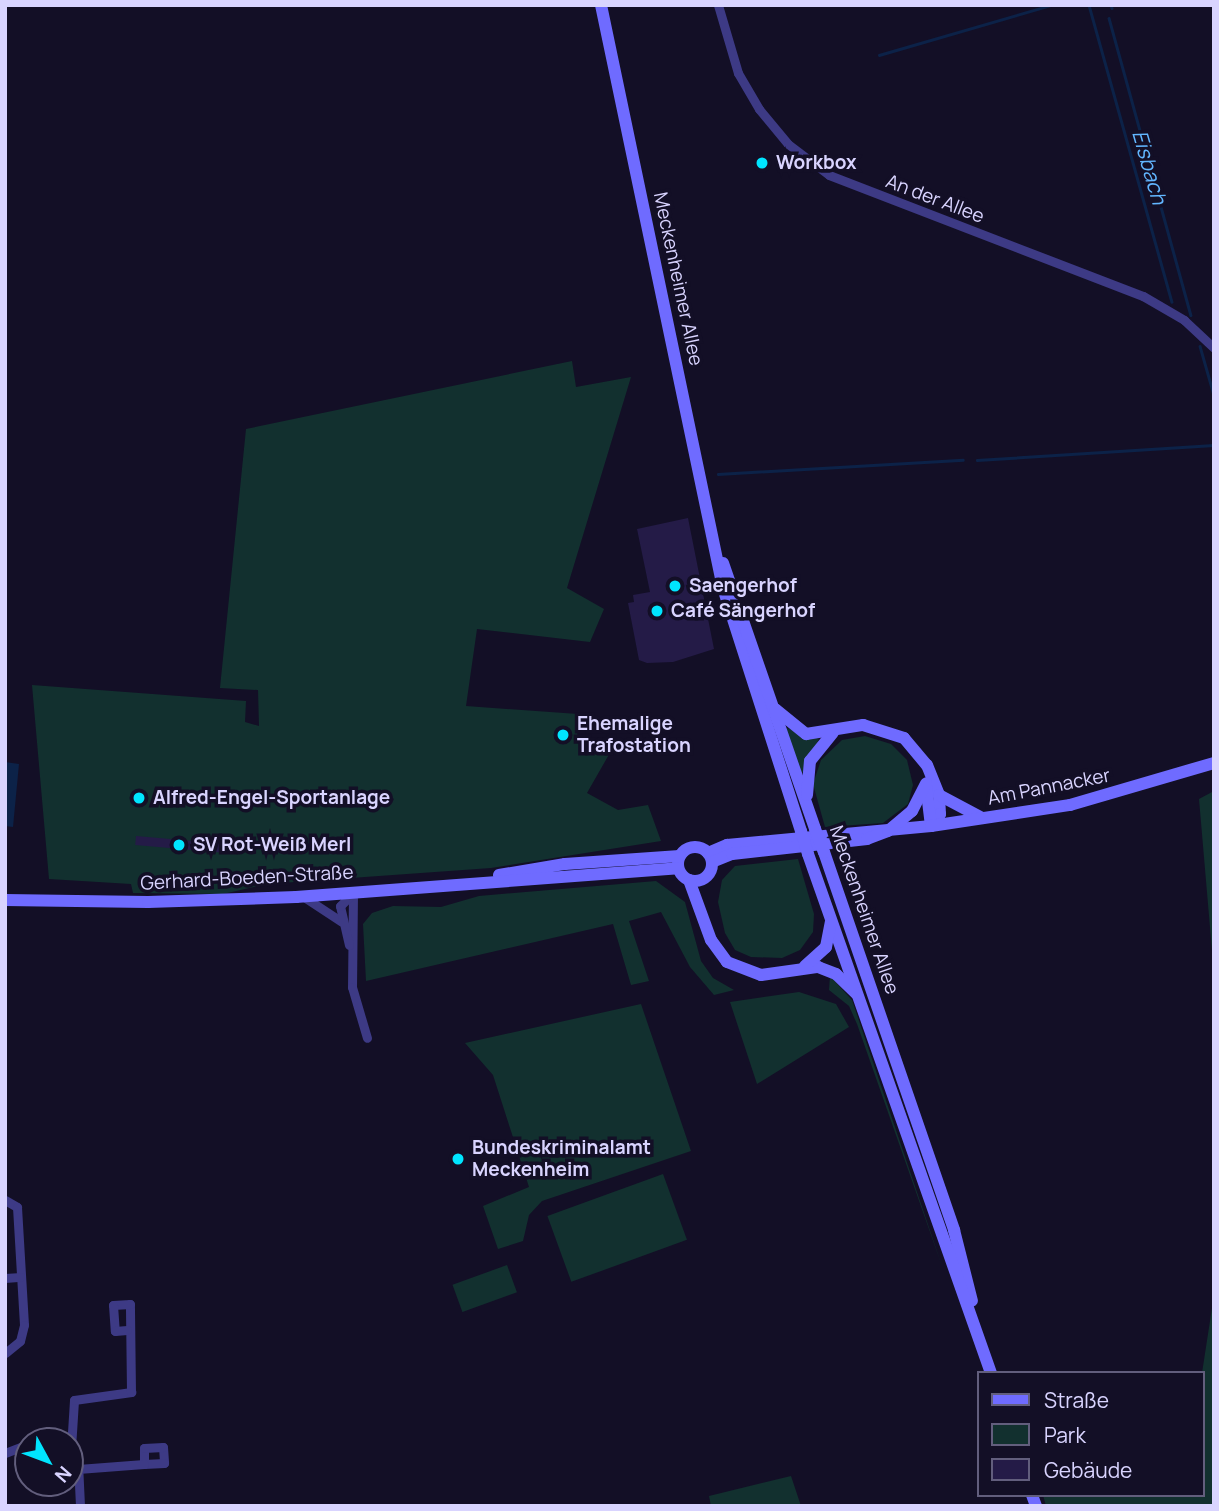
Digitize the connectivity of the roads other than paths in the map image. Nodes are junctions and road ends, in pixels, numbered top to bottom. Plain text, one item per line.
1 (601, 5) edge
2 (718, 5) edge
3 (1214, 348) edge
4 (721, 559) junction
5 (771, 704) junction
6 (833, 733) junction
7 (919, 754) junction
8 (1214, 763) edge
9 (926, 783) junction
10 (939, 795) junction
11 (985, 819) junction
12 (813, 822) junction
13 (931, 826) junction
14 (888, 831) junction
15 (710, 858) junction
16 (679, 862) junction
17 (706, 877) junction
18 (689, 880) junction
19 (353, 893) junction
20 (303, 896) junction
21 (5, 900) edge
22 (706, 918) junction
23 (831, 918) junction
24 (342, 922) junction
25 (349, 947) junction
26 (798, 968) junction
27 (859, 997) junction
28 (367, 1038) dead end
29 (5, 1200) edge
30 (961, 1276) junction
31 (21, 1277) junction
32 (5, 1278) edge
33 (127, 1330) dead end
34 (5, 1353) edge
35 (990, 1371) edge
36 (72, 1427) edge
37 (144, 1464) dead end
38 (84, 1469) edge

1 - 4 main road, Meckenheimer Allee
2 - 3 street, An der Allee
4 - 5 main road, Meckenheimer Allee
4 - 23 main road, Meckenheimer Allee, bridge
5 - 6 main road
5 - 12 main road, Meckenheimer Allee
6 - 7 main road
6 - 12 main road
7 - 9 main road
7 - 10 main road
8 - 11 main road, Am Pannacker
9 - 13 main road
9 - 14 main road
10 - 11 main road
10 - 13 main road
11 - 13 main road, Am Pannacker
12 - 30 main road, Meckenheimer Allee, bridge
13 - 14 main road, Am Pannacker
14 - 15 main road, Am Pannacker
15 - 16 main road, Gerhard-Boeden-Straße
15 - 17 main road
16 - 18 main road
16 - 19 main road, Gerhard-Boeden-Straße
17 - 18 main road
17 - 22 main road
18 - 22 main road
19 - 20 main road, Gerhard-Boeden-Straße
19 - 24 street
19 - 25 street
20 - 21 main road, Gerhard-Boeden-Straße
20 - 24 street
22 - 26 main road
23 - 26 main road
23 - 27 main road, Meckenheimer Allee
24 - 25 street
25 - 28 street
26 - 27 main road
27 - 30 main road, Meckenheimer Allee
29 - 31 street
30 - 35 main road, Meckenheimer Allee
31 - 32 street
31 - 34 street
33 - 36 street
37 - 38 street

